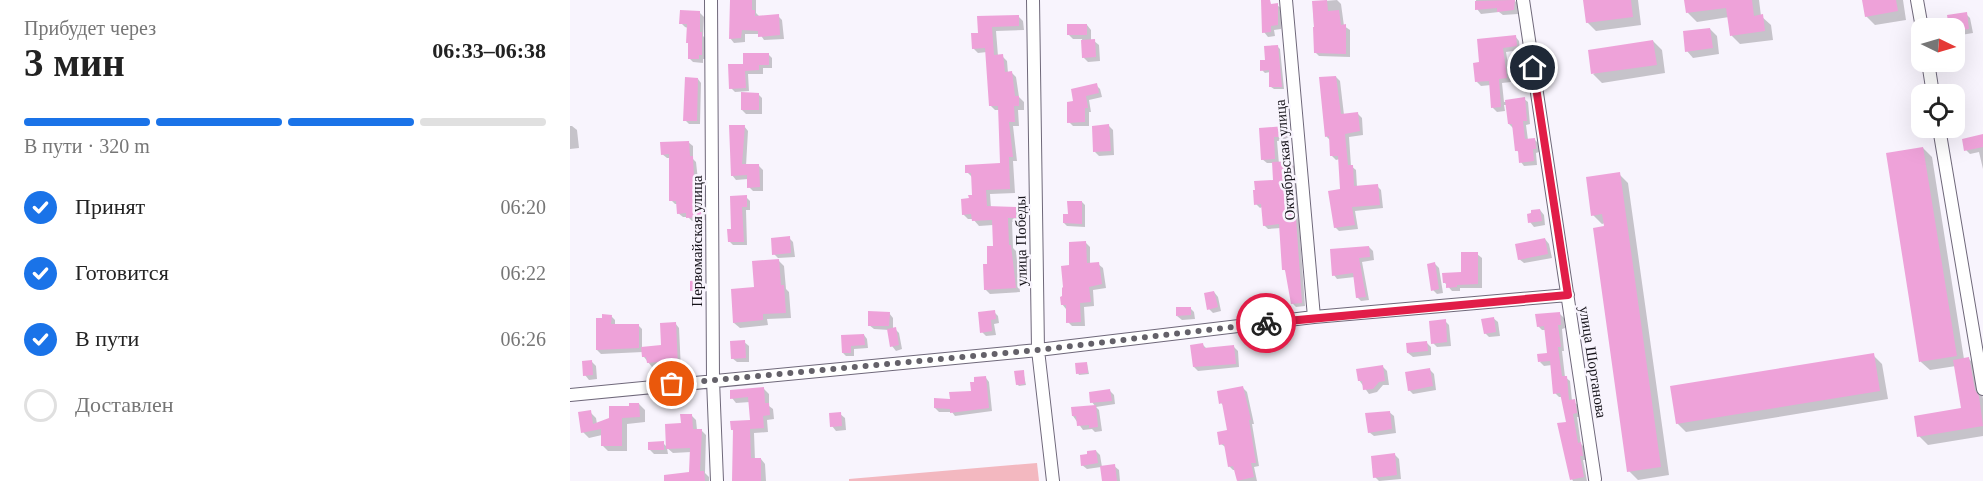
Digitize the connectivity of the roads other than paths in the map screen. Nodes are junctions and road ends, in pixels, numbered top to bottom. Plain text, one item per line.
1 (711, 0) edge
2 (1033, 0) edge
3 (1286, 0) edge
4 (1523, 0) edge
5 (1917, 0) edge
6 (1920, 18) edge
7 (1941, 138) edge
8 (1568, 295) junction
9 (1314, 317) junction
10 (1038, 350) junction
11 (713, 380) junction
12 (1983, 390) edge
13 (570, 395) edge
14 (1595, 479) dead end
15 (717, 481) edge
16 (1053, 481) edge

1 - 11 street, Первомайская улица
2 - 10 street, улица Победы
3 - 9 street, Октябрьская улица
4 - 8 street, улица Шортанова
5 - 6 street
7 - 12 street
8 - 9 street
8 - 14 street, улица Шортанова
9 - 10 street
10 - 11 street
10 - 16 street, улица Победы
11 - 13 street
11 - 15 street, Первомайская улица

